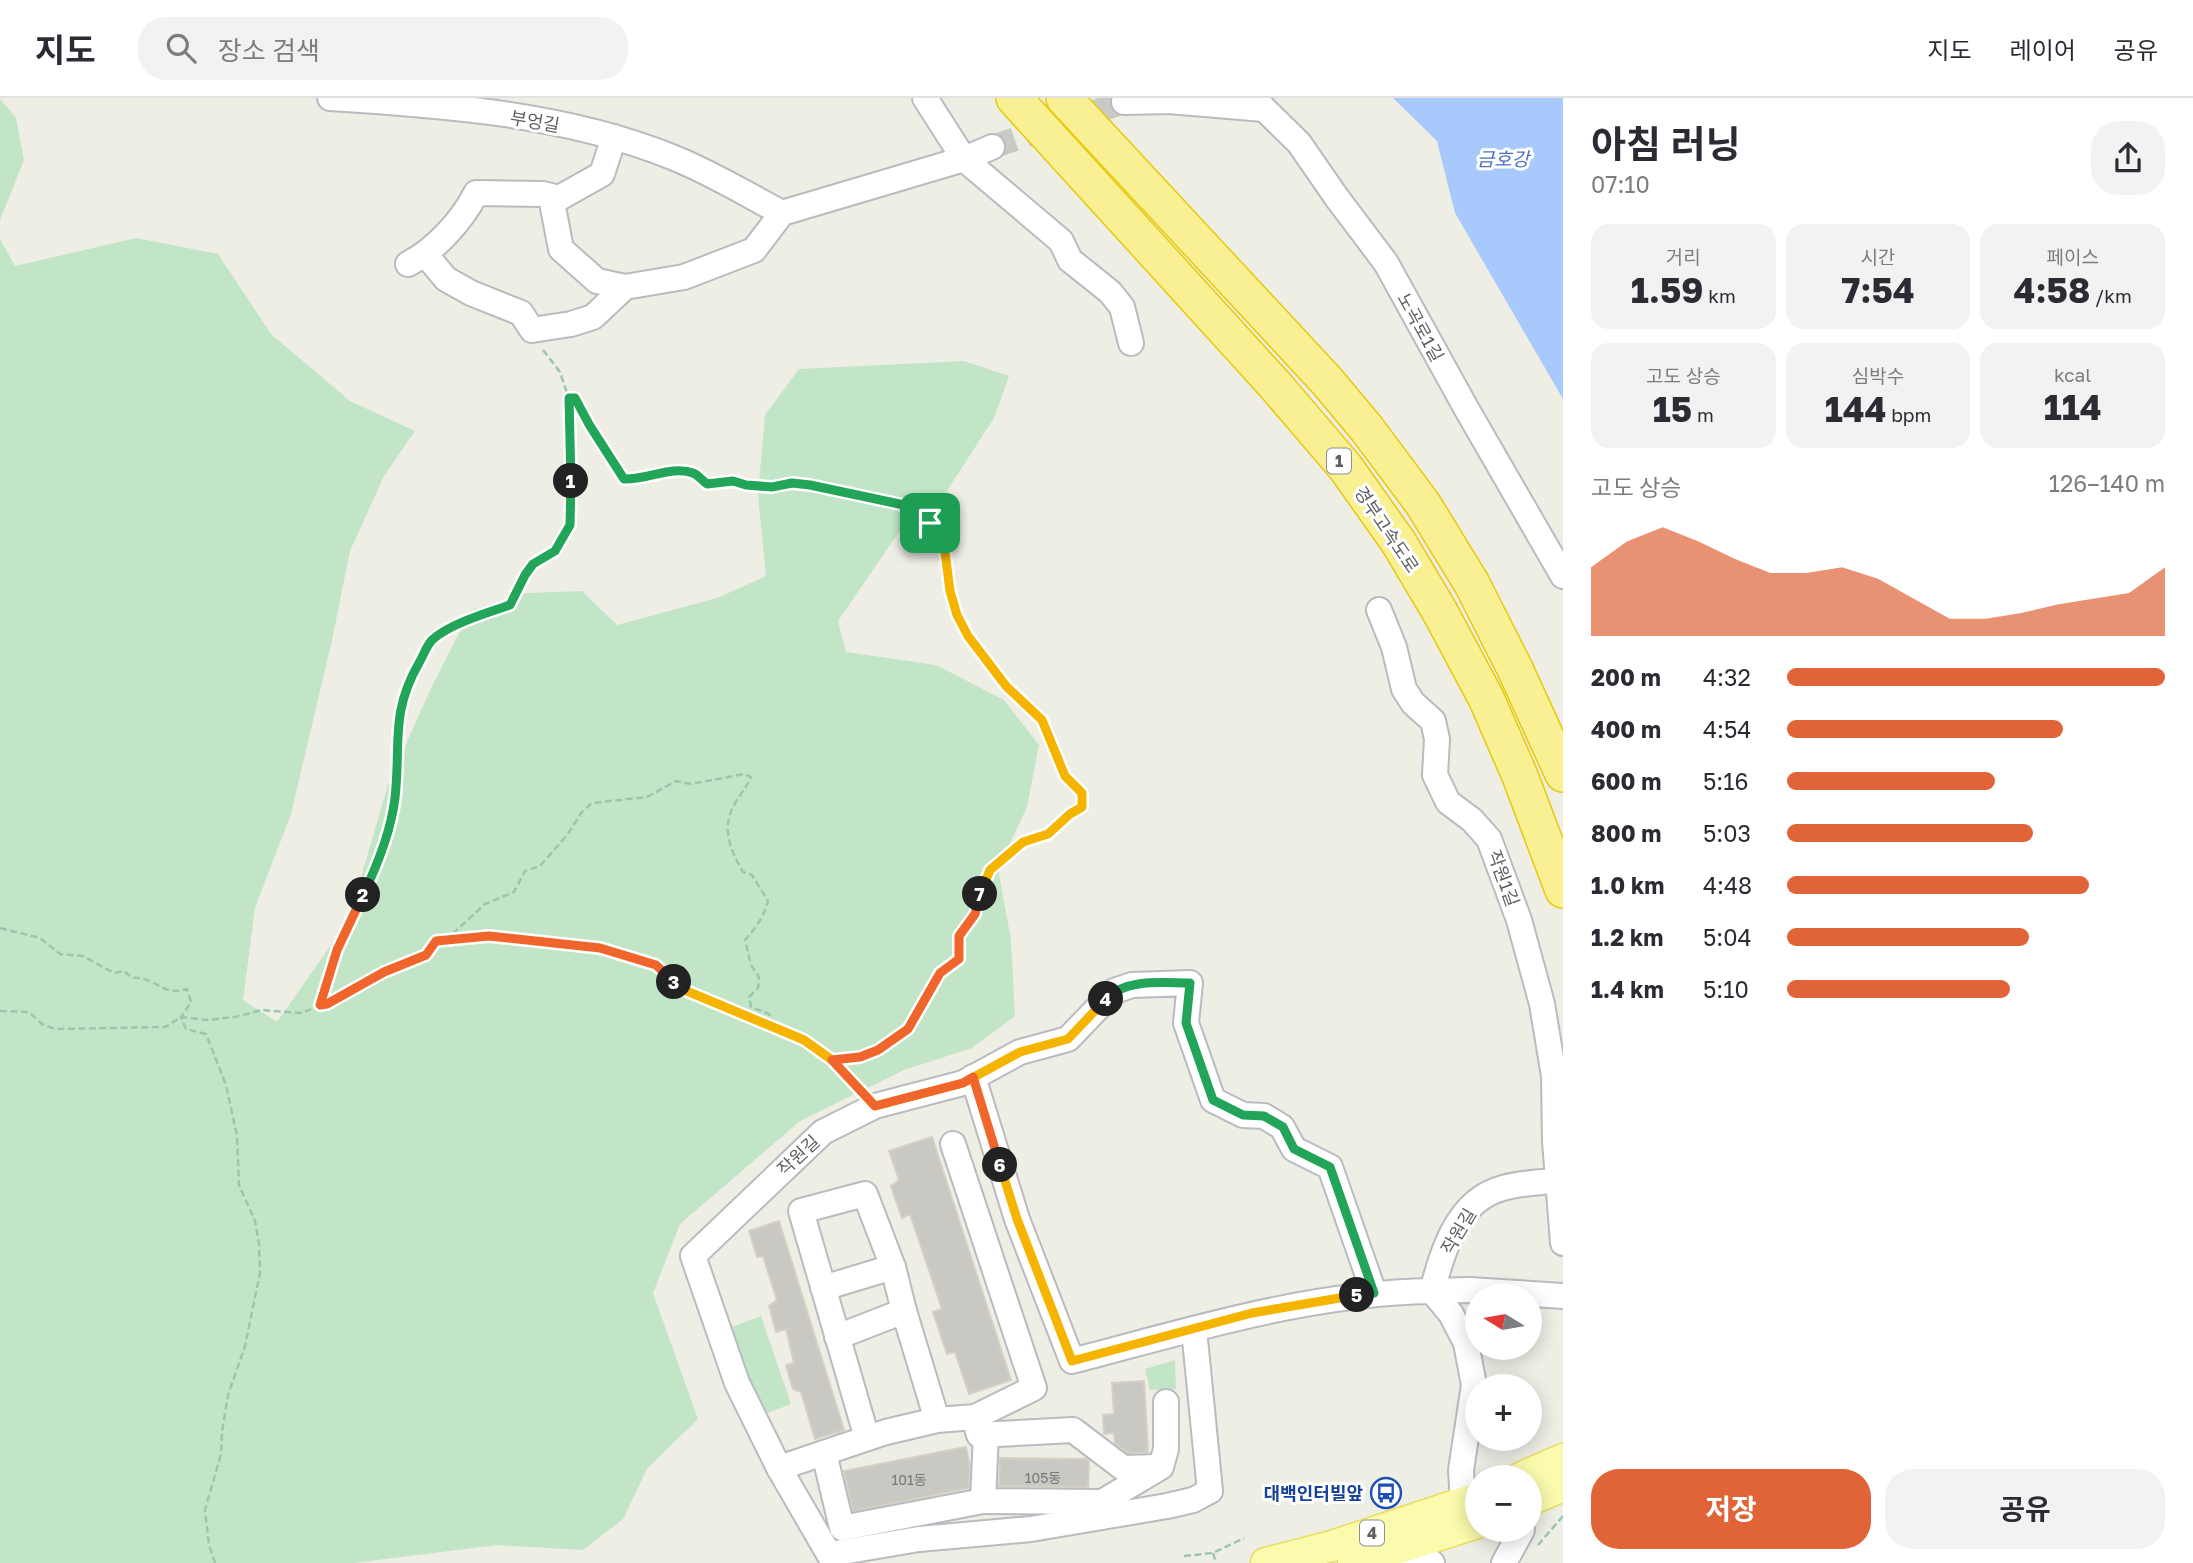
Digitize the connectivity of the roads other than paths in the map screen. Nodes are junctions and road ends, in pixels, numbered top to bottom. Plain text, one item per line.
1 (330, 98) edge
2 (925, 98) edge
3 (1014, 98) edge
4 (1064, 98) edge
5 (1124, 102) dead end
6 (1258, 103) edge
7 (614, 137) junction
8 (992, 147) tunnel mouth
9 (964, 159) junction
10 (559, 198) junction
11 (782, 213) junction
12 (625, 287) junction
13 (1131, 342) dead end
14 (1563, 576) edge
15 (1378, 610) dead end
16 (1563, 774) edge
17 (1563, 890) edge
18 (973, 1077) junction
19 (953, 1144) dead end
20 (1557, 1180) junction
21 (1563, 1243) edge
22 (893, 1267) junction
23 (823, 1288) junction
24 (1432, 1291) junction
25 (1374, 1293) junction
26 (1563, 1296) edge
27 (904, 1311) junction
28 (1194, 1329) junction
29 (837, 1337) junction
30 (1166, 1402) dead end
31 (937, 1420) junction
32 (981, 1426) junction
33 (867, 1438) junction
34 (824, 1453) junction
35 (1563, 1459) edge
36 (1161, 1467) junction
37 (779, 1468) junction
38 (1465, 1484) edge
39 (1542, 1498) edge
40 (983, 1501) junction
41 (1465, 1510) edge
42 (1465, 1511) edge
43 (1524, 1542) edge
44 (832, 1559) edge
45 (1366, 1559) edge
46 (1266, 1563) edge
47 (1432, 1563) edge
48 (1504, 1563) edge

1 - 7 street, 부엉길
2 - 9 street
3 - 17 highway, 경부고속도로 / 1
4 - 16 highway, 1
5 - 6 street
6 - 14 street, 노곡로1길
7 - 10 street
7 - 11 street, 부엉길
8 - 9 street
9 - 11 street
9 - 13 street
10 - 12 street
10 - 12 street
11 - 12 street
15 - 20 street, 작원1길
18 - 25 street, 작원길
18 - 28 street
18 - 37 street, 작원길
19 - 32 street
20 - 21 street, 작원1길
20 - 24 street, 작원길
22 - 23 street
22 - 23 street
22 - 27 street
23 - 29 street
24 - 25 street
24 - 26 street
24 - 38 street
25 - 28 street
27 - 29 street
27 - 31 street
28 - 44 street
29 - 33 street
30 - 36 street
31 - 32 street
31 - 33 street
32 - 36 street
32 - 40 street
33 - 34 street
34 - 37 street
34 - 40 street
35 - 39 main road
36 - 40 street
37 - 44 street, 작원길
41 - 46 main road, 4
42 - 45 main road, 4
43 - 48 street
45 - 47 street

